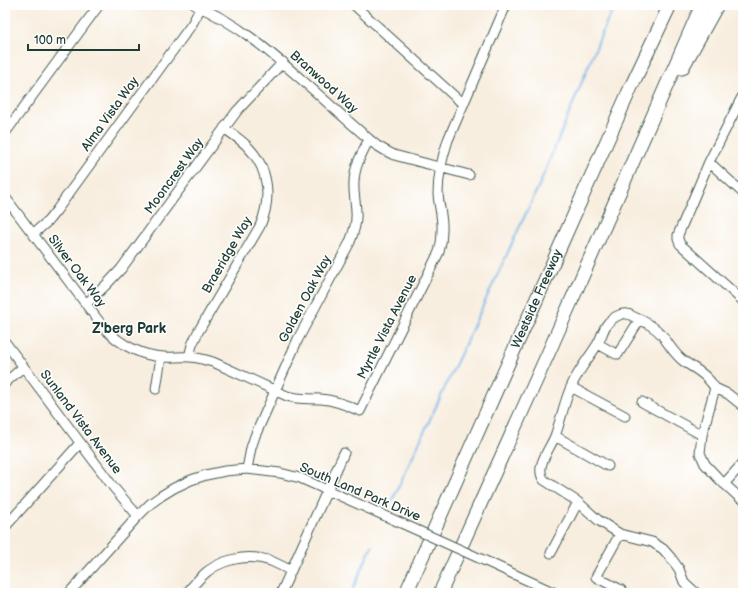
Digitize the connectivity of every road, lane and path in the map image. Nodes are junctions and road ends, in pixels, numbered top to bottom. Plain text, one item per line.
1 (99, 5) edge
2 (354, 5) edge
3 (506, 5) edge
4 (663, 5) edge
5 (670, 5) edge
6 (702, 5) edge
7 (717, 5) edge
8 (199, 6) edge
9 (283, 62) junction
10 (631, 87) junction
11 (743, 95) edge
12 (463, 104) junction
13 (224, 128) junction
14 (647, 131) junction
15 (5, 133) edge
16 (369, 139) junction
17 (709, 162) junction
18 (440, 167) junction
19 (469, 175) dead end
20 (743, 193) edge
21 (5, 197) edge
22 (33, 234) junction
23 (743, 301) edge
24 (86, 304) junction
25 (640, 319) junction
26 (5, 342) edge
27 (598, 344) junction
28 (161, 357) junction
29 (189, 357) junction
30 (23, 367) junction
31 (5, 383) edge
32 (571, 387) junction
33 (715, 388) junction
34 (156, 389) dead end
35 (275, 391) junction
36 (642, 402) dead end
37 (743, 406) edge
38 (625, 416) dead end
39 (702, 435) junction
40 (555, 436) junction
41 (80, 443) junction
42 (344, 453) dead end
43 (743, 462) edge
44 (608, 466) dead end
45 (247, 469) junction
46 (724, 484) junction
47 (327, 491) junction
48 (743, 499) edge
49 (578, 502) junction
50 (138, 516) junction
51 (5, 527) edge
52 (620, 534) junction
53 (551, 553) dead end
54 (291, 571) junction
55 (621, 590) dead end
56 (69, 593) edge
57 (187, 593) edge
58 (280, 593) edge
59 (406, 593) edge
60 (440, 593) edge
61 (555, 593) edge
62 (696, 593) edge

1 - 15 street
2 - 12 street
3 - 12 street, Myrtle Vista Avenue
4 - 10 highway
5 - 10 highway, Westside Freeway
6 - 14 highway
7 - 14 highway
8 - 9 street, Branwood Way
8 - 22 street, Alma Vista Way
9 - 13 street, Mooncrest Way
9 - 16 street, Branwood Way
10 - 59 highway, Westside Freeway
11 - 17 street
12 - 18 street, Myrtle Vista Avenue
13 - 24 street, Mooncrest Way
13 - 29 street, Braeridge Way
14 - 60 highway
16 - 18 street, Branwood Way
16 - 35 street, Golden Oak Way
17 - 20 street
17 - 23 street
18 - 19 street
18 - 35 street, Myrtle Vista Avenue
21 - 22 street, Silver Oak Way
22 - 24 street, Silver Oak Way
24 - 28 street, Silver Oak Way
25 - 27 street
25 - 27 street
25 - 33 street
26 - 30 street, Sunland Vista Avenue
27 - 32 street
28 - 29 street, Silver Oak Way
28 - 34 street
29 - 35 street, Silver Oak Way
30 - 31 street
30 - 41 street, Sunland Vista Avenue
32 - 38 street
32 - 40 street
33 - 37 street
33 - 39 street
35 - 45 street, Golden Oak Way
36 - 39 street
39 - 46 street
40 - 44 street
40 - 49 street
41 - 50 street, Sunland Vista Avenue
41 - 51 street
42 - 47 street
43 - 46 street
45 - 47 street, South Land Park Drive
45 - 50 street, South Land Park Drive
46 - 48 street
47 - 54 street
47 - 61 street, South Land Park Drive, bridge
49 - 52 street
49 - 53 street
50 - 56 street, South Land Park Drive
52 - 55 street
52 - 62 street
54 - 57 street
54 - 58 street

